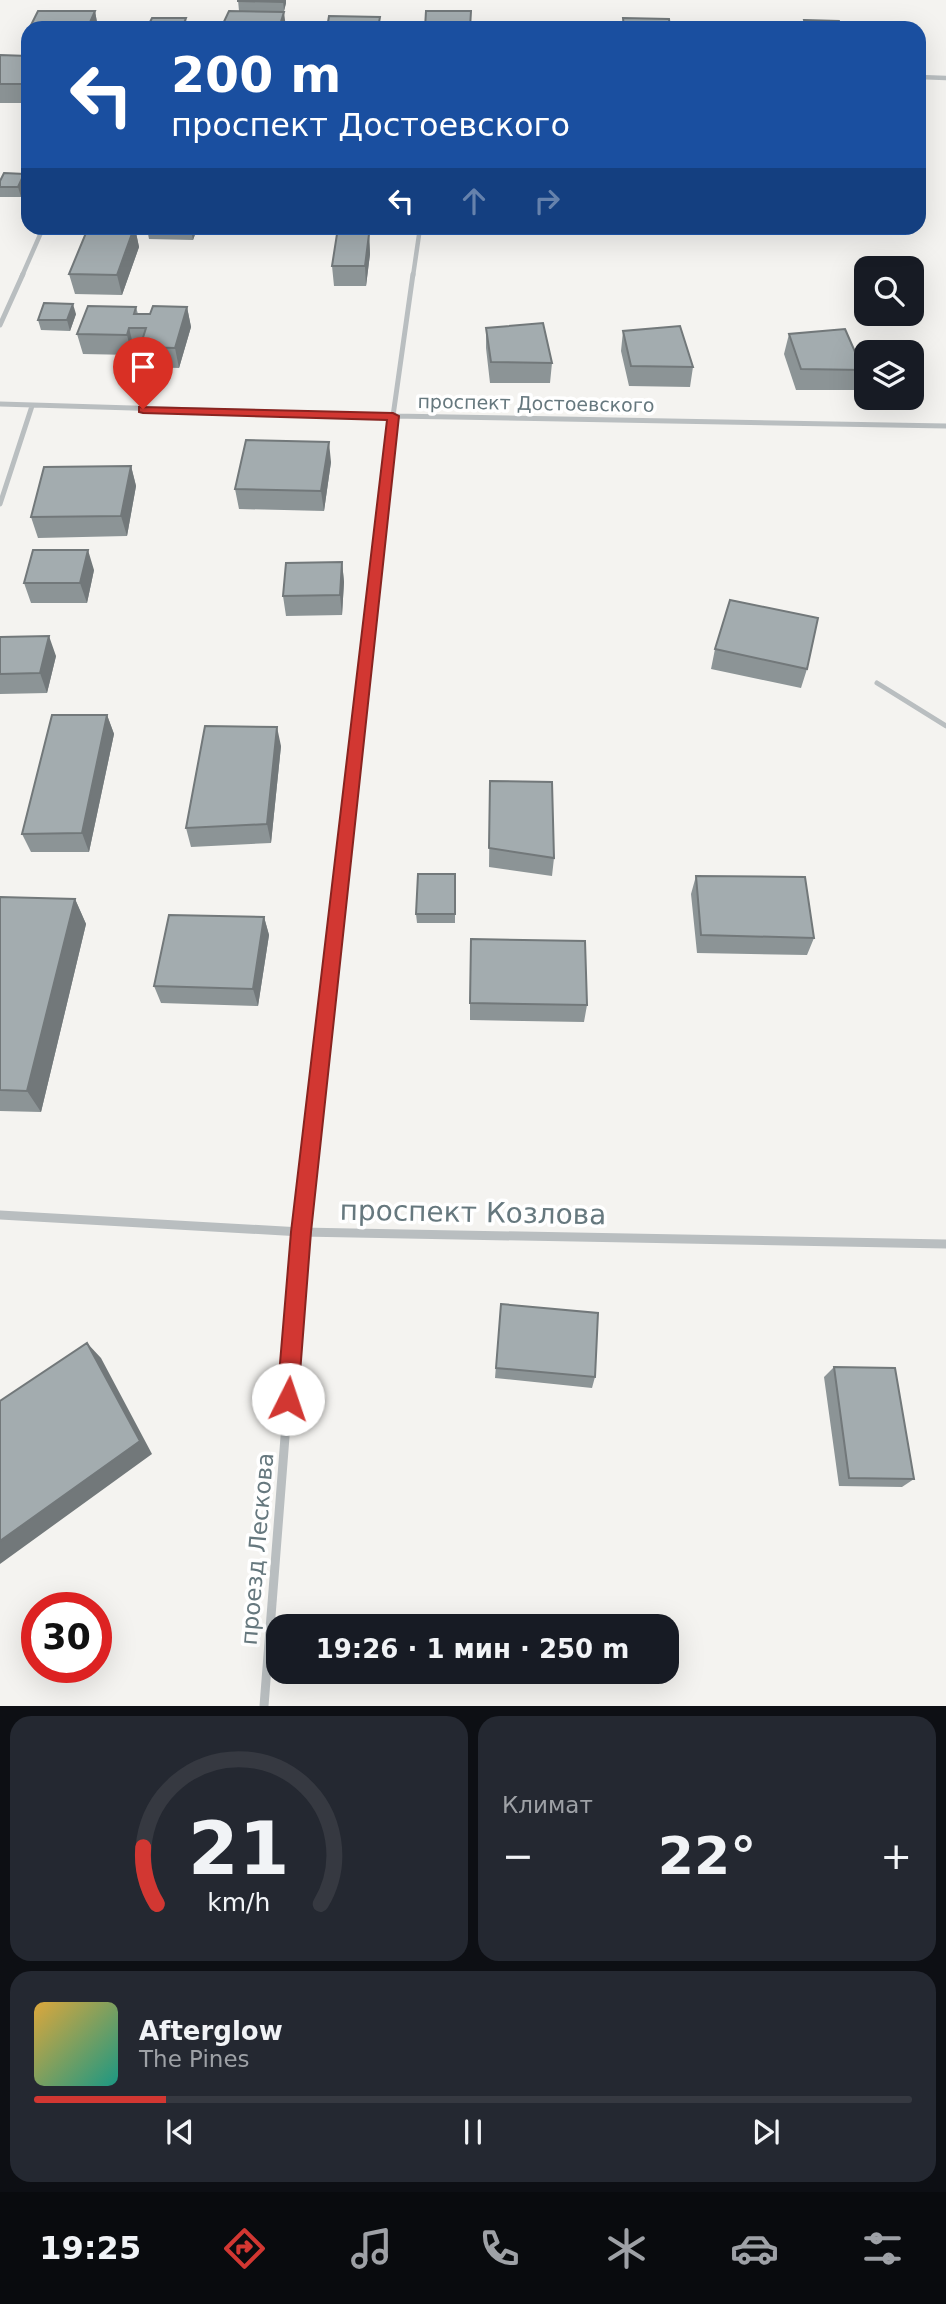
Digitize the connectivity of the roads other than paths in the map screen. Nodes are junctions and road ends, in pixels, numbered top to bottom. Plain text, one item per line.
1 (926, 77) edge
2 (946, 78) edge
3 (40, 235) edge
4 (419, 235) edge
5 (0, 325) edge
6 (0, 404) edge
7 (32, 406) junction
8 (393, 416) junction
9 (946, 426) edge
10 (0, 504) edge
11 (877, 683) dead end
12 (946, 726) edge
13 (0, 1215) edge
14 (301, 1232) junction
15 (946, 1244) edge
16 (264, 1706) edge

1 - 2 street
3 - 5 street
4 - 8 street, проезд Лескова
6 - 7 street, проспект Достоевского
7 - 8 street, проспект Достоевского
7 - 10 street
8 - 9 street, проспект Достоевского
8 - 14 street, проезд Лескова
11 - 12 lane
13 - 14 street, проспект Козлова
14 - 15 street, проспект Козлова
14 - 16 street, проезд Лескова

